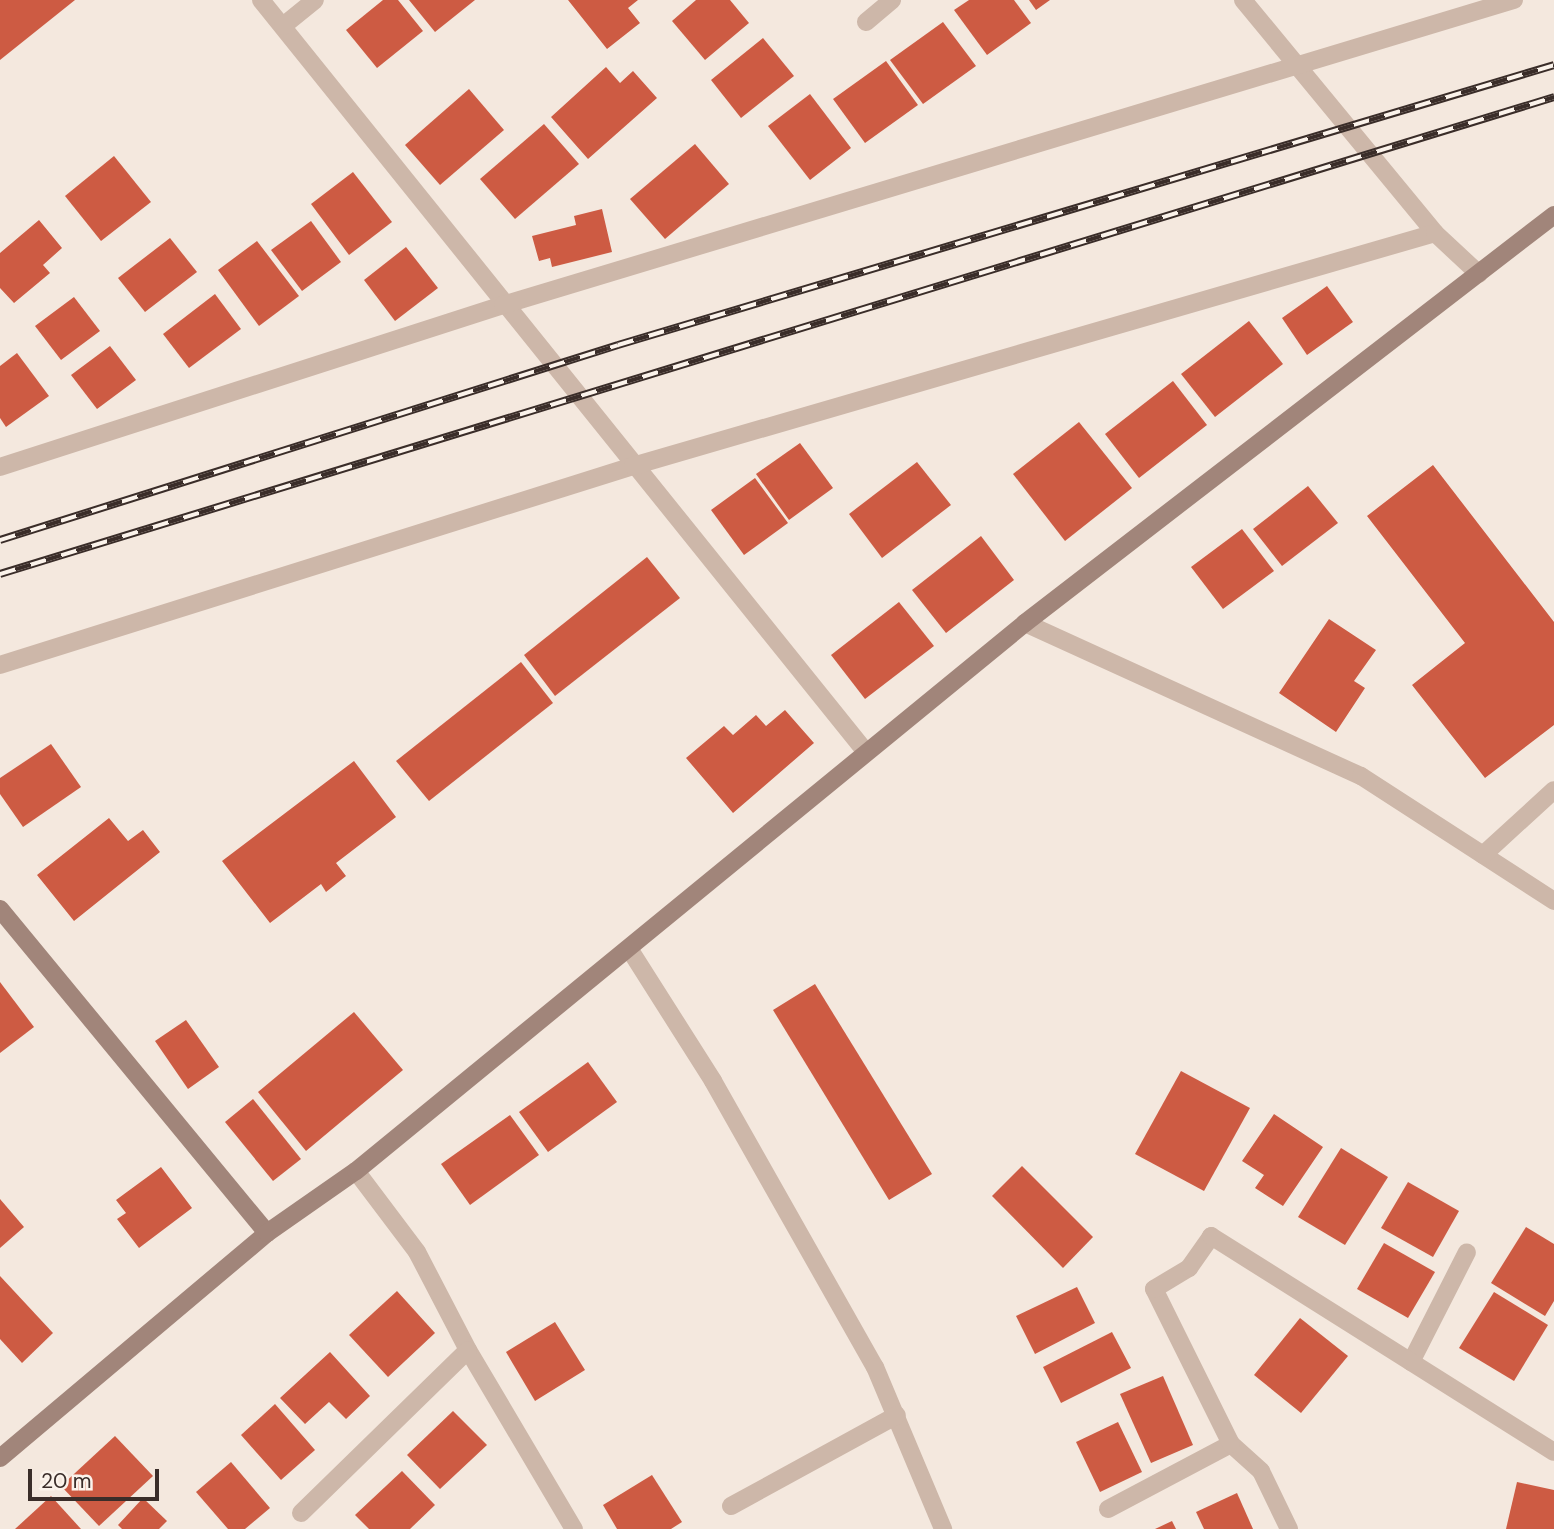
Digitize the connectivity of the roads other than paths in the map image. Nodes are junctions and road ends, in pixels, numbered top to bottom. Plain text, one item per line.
1 (261, 0) edge
2 (315, 0) edge
3 (892, 0) edge
4 (1243, 0) edge
5 (1514, 0) edge
6 (866, 22) dead end
7 (283, 26) junction
8 (1295, 67) junction
9 (1554, 215) edge
10 (1435, 233) junction
11 (1479, 274) junction
12 (503, 305) junction
13 (633, 466) junction
14 (0, 467) edge
15 (1026, 623) junction
16 (0, 665) edge
17 (865, 751) junction
18 (1554, 790) edge
19 (1483, 855) junction
20 (1554, 901) edge
21 (0, 909) edge
22 (630, 950) junction
23 (356, 1171) junction
24 (267, 1233) junction
25 (1467, 1252) dead end
26 (468, 1350) junction
27 (1411, 1362) junction
28 (897, 1415) junction
29 (1231, 1444) junction
30 (1554, 1452) edge
31 (0, 1458) edge
32 (731, 1506) dead end
33 (1108, 1509) dead end
34 (301, 1513) dead end
35 (575, 1529) edge
36 (943, 1529) edge
37 (1289, 1529) edge

1 - 7 street
2 - 7 street
3 - 6 street
4 - 8 street
5 - 8 street
7 - 12 street
8 - 10 street
8 - 12 street
9 - 11 street
10 - 11 street
10 - 13 street
11 - 15 street
12 - 13 street
12 - 14 street
13 - 16 street
13 - 17 street
15 - 17 street
15 - 19 street
17 - 22 street
18 - 19 street
19 - 20 street
21 - 24 street
22 - 23 street
22 - 28 street
23 - 24 street
23 - 26 street
24 - 31 street
25 - 27 street
26 - 34 street
26 - 35 street
27 - 29 street
27 - 30 street
28 - 32 street
28 - 36 street
29 - 33 street
29 - 37 street

